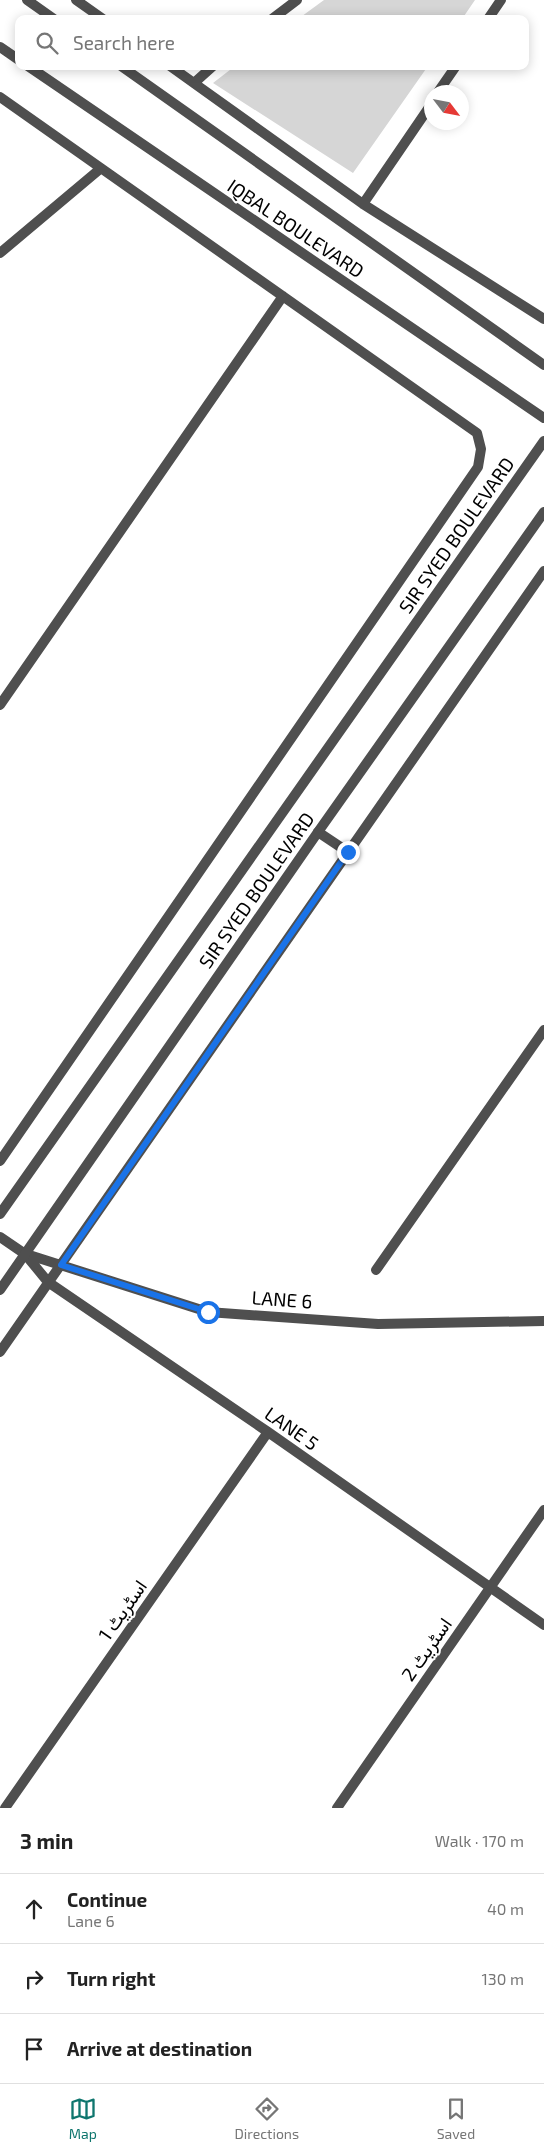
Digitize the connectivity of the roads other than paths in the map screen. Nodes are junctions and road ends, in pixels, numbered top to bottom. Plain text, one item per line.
1 (27, 0) edge
2 (76, 0) edge
3 (297, 0) edge
4 (501, 0) edge
5 (48, 15) edge
6 (97, 15) edge
7 (277, 15) edge
8 (491, 15) edge
9 (0, 47) edge
10 (15, 57) edge
11 (34, 70) edge
12 (127, 70) edge
13 (176, 70) edge
14 (209, 70) edge
15 (453, 70) edge
16 (194, 83) junction
17 (443, 85) edge
18 (0, 97) edge
19 (424, 115) edge
20 (100, 168) junction
21 (363, 204) junction
22 (0, 253) edge
23 (283, 296) junction
24 (544, 319) edge
25 (544, 365) edge
26 (544, 418) edge
27 (544, 441) edge
28 (544, 512) edge
29 (544, 571) edge
30 (0, 705) edge
31 (318, 832) junction
32 (348, 852) junction
33 (544, 1030) edge
34 (0, 1161) edge
35 (0, 1214) edge
36 (0, 1237) edge
37 (26, 1254) junction
38 (61, 1265) junction
39 (376, 1270) dead end
40 (48, 1282) junction
41 (0, 1290) edge
42 (544, 1321) edge
43 (0, 1352) edge
44 (268, 1432) junction
45 (544, 1510) edge
46 (490, 1588) junction
47 (544, 1625) edge
48 (5, 1808) edge
49 (337, 1808) edge

1 - 5 street
2 - 6 street
3 - 7 street
4 - 8 street
9 - 10 street
11 - 26 street, IQBAL BOULEVARD
12 - 25 street, IQBAL BOULEVARD
13 - 16 street
14 - 16 street
15 - 17 street
16 - 21 street
18 - 20 street
19 - 21 street
20 - 22 street
20 - 23 street
21 - 24 street
23 - 30 street
23 - 34 street
27 - 35 street, SIR SYED BOULEVARD
28 - 31 street, SIR SYED BOULEVARD
29 - 32 street
31 - 32 street
31 - 37 street, SIR SYED BOULEVARD
32 - 38 street
33 - 39 street
36 - 37 street
37 - 38 street, LANE 6
37 - 40 street, LANE 5
37 - 41 street, SIR SYED BOULEVARD
38 - 40 street
38 - 42 street, LANE 6
40 - 43 street
40 - 44 street, LANE 5
44 - 46 street, LANE 5
44 - 48 street, اسٹریٹ 1
45 - 46 street, اسٹریٹ 2
46 - 47 street, LANE 5
46 - 49 street, اسٹریٹ 2

